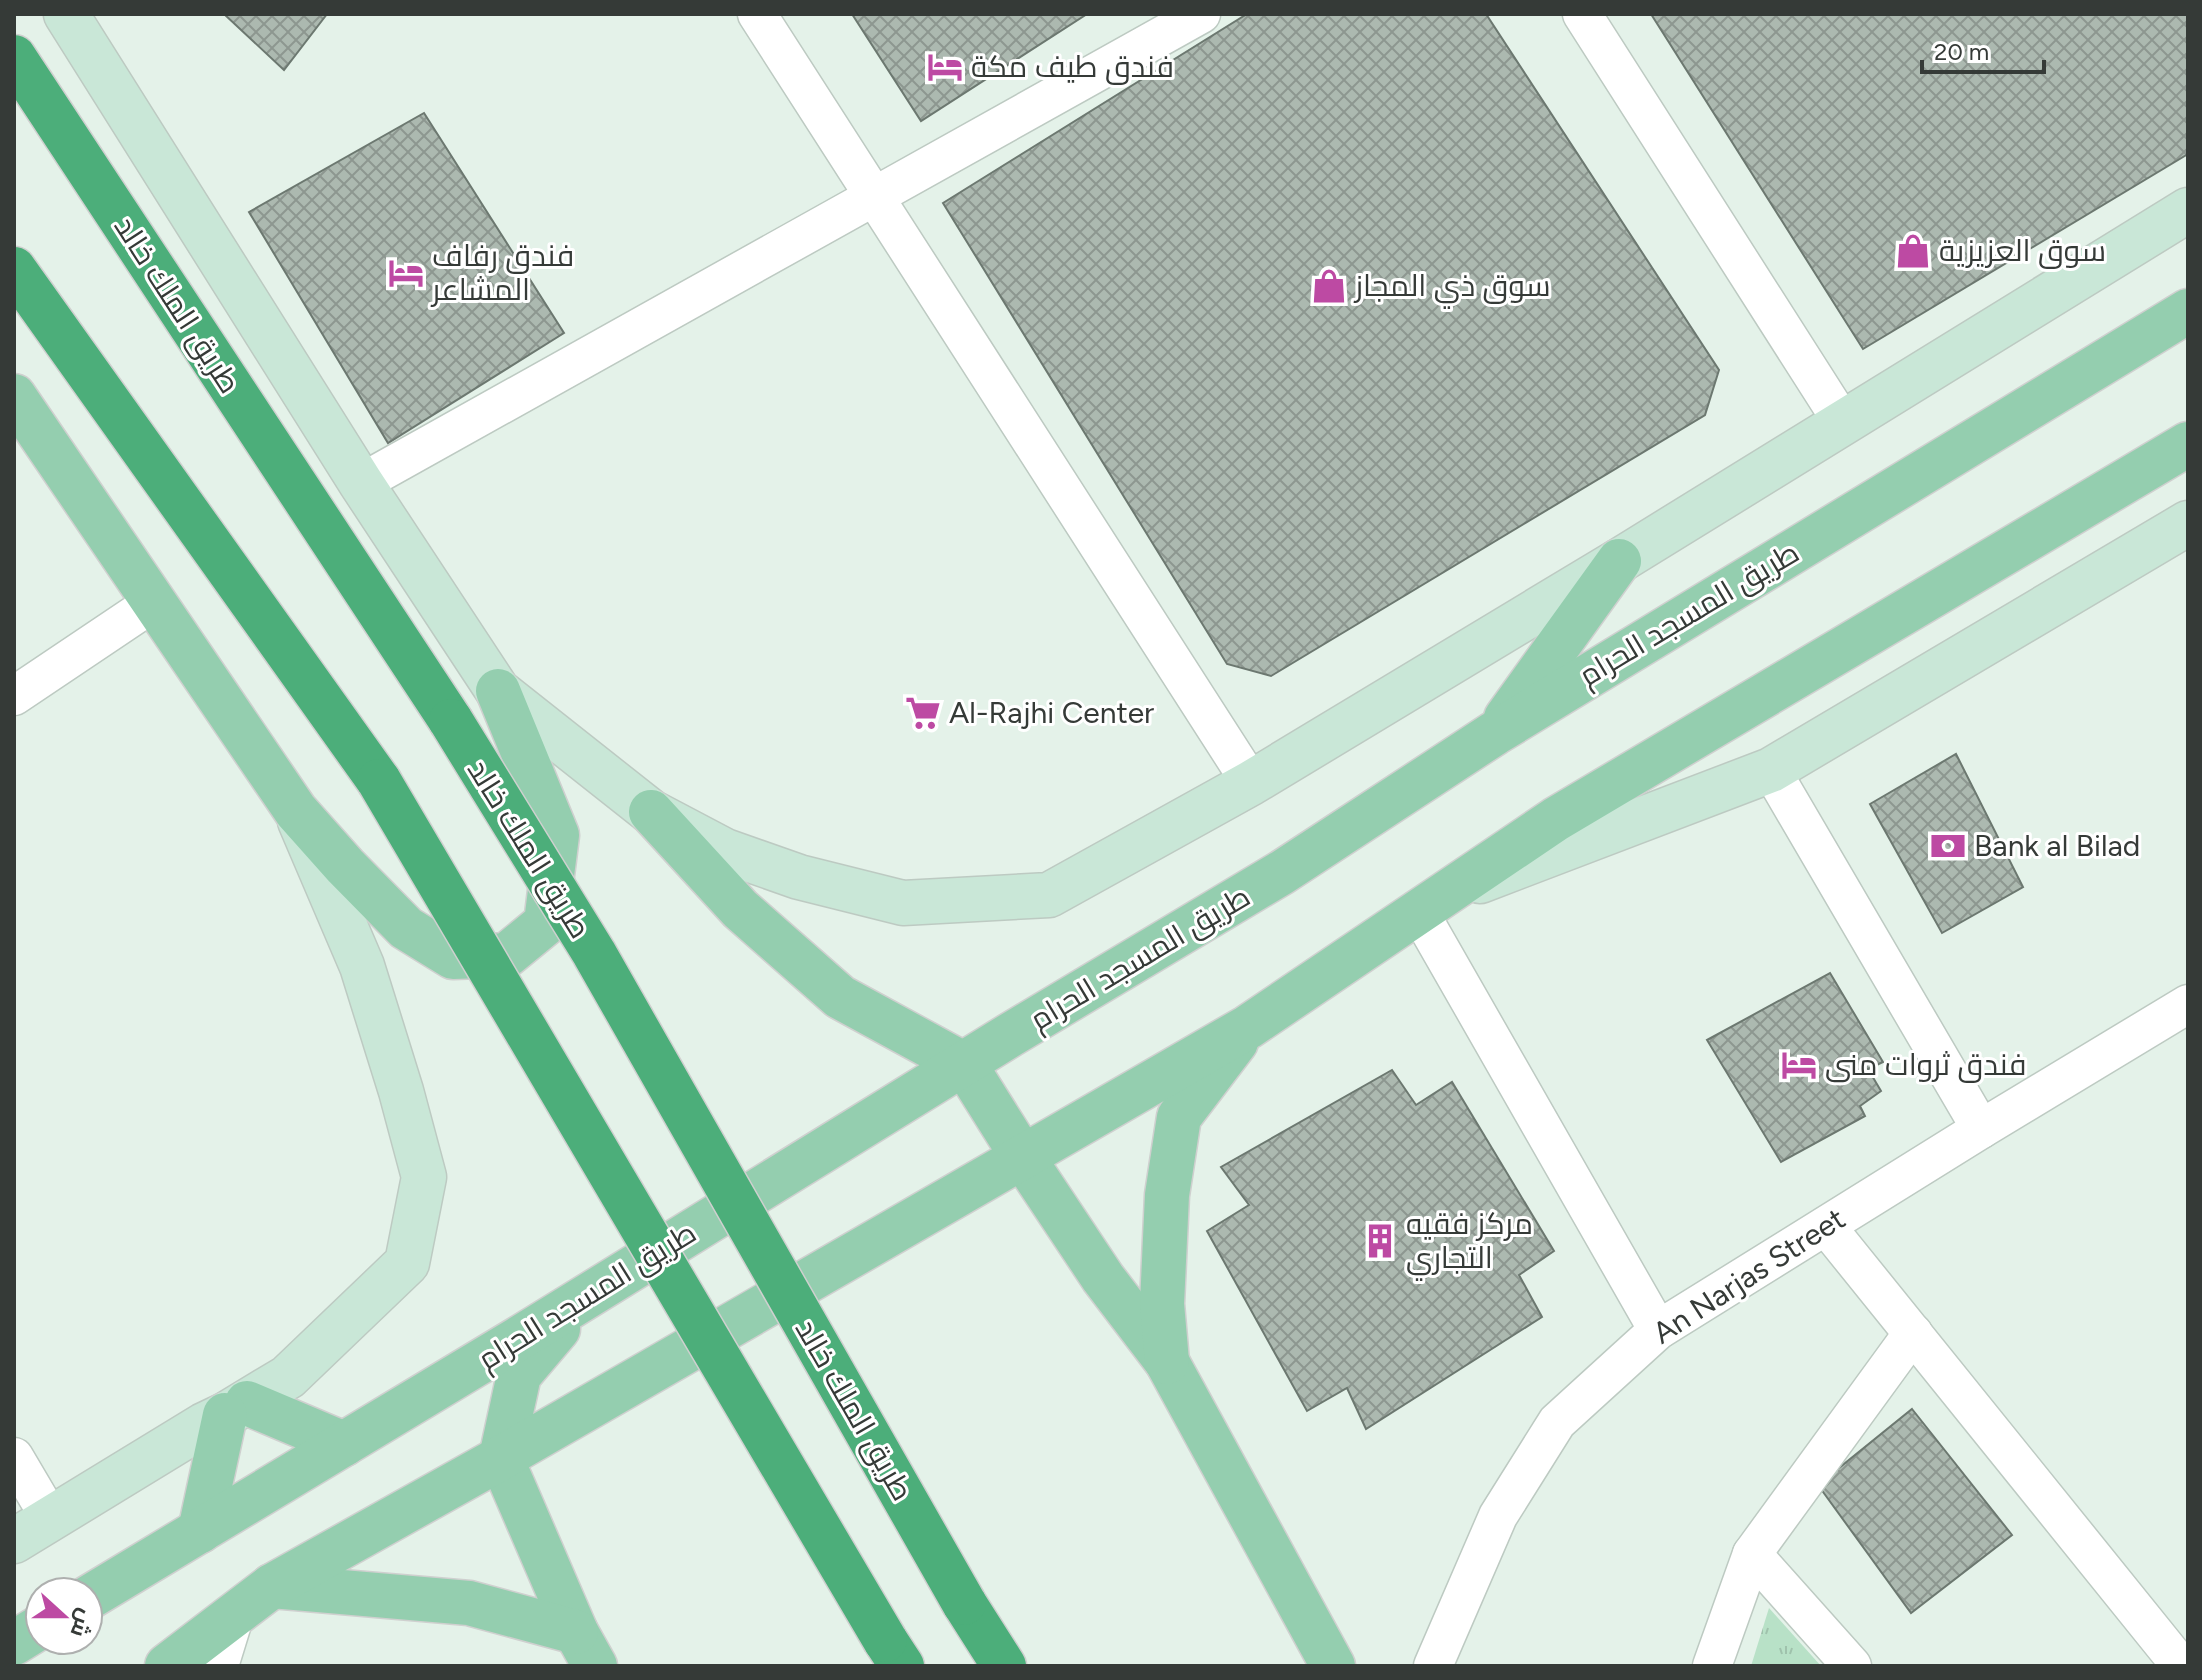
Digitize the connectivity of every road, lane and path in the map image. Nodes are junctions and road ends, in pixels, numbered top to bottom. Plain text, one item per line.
1 (66, 14) edge
2 (757, 14) edge
3 (1201, 14) edge
4 (1582, 14) edge
5 (14, 57) edge
6 (875, 197) junction
7 (2188, 210) edge
8 (14, 269) edge
9 (2188, 311) edge
10 (14, 396) edge
11 (1843, 423) junction
12 (2188, 444) edge
13 (361, 483) junction
14 (2188, 523) edge
15 (1619, 561) junction
16 (154, 602) junction
17 (498, 691) junction
18 (14, 696) edge
19 (1495, 733) junction
20 (1771, 770) junction
21 (1251, 783) junction
22 (296, 811) junction
23 (651, 812) junction
24 (1431, 903) junction
25 (2188, 1004) edge
26 (1248, 1027) junction
27 (965, 1065) junction
28 (1981, 1129) junction
29 (1022, 1156) junction
30 (1826, 1226) junction
31 (588, 1295) junction
32 (1658, 1330) junction
33 (1913, 1333) junction
34 (1167, 1362) junction
35 (236, 1409) junction
36 (344, 1444) junction
37 (14, 1457) edge
38 (501, 1458) junction
39 (50, 1518) junction
40 (200, 1531) junction
41 (14, 1541) edge
42 (1752, 1554) junction
43 (272, 1586) junction
44 (104, 1588) edge
45 (235, 1614) junction
46 (586, 1649) edge
47 (894, 1653) edge
48 (167, 1666) edge
49 (219, 1666) edge
50 (1004, 1666) edge
51 (1333, 1666) edge
52 (1433, 1666) edge
53 (1712, 1666) edge
54 (1852, 1666) edge
55 (2181, 1666) edge

1 - 13 street
2 - 6 street
3 - 6 street
4 - 11 street
5 - 50 highway, طريق الملك خالد, bridge
6 - 13 street
6 - 21 street
7 - 11 street
8 - 47 highway, bridge
9 - 19 main road, طريق المسجد الحرام
10 - 16 main road
11 - 15 street
12 - 24 main road
13 - 17 street
14 - 20 street
15 - 19 main road
15 - 21 street
16 - 18 street
16 - 22 main road
17 - 22 main road
17 - 23 street
19 - 27 main road, طريق المسجد الحرام
20 - 24 street
20 - 28 street
21 - 23 street
22 - 35 street
23 - 27 main road
24 - 26 main road
24 - 32 street
25 - 28 street, An Narjas Street
26 - 29 main road
26 - 34 main road
27 - 29 main road
27 - 31 main road, طريق المسجد الحرام
28 - 30 street, An Narjas Street
29 - 34 main road
29 - 38 main road
30 - 32 street, An Narjas Street
30 - 33 street
31 - 36 main road, طريق المسجد الحرام
31 - 38 main road
32 - 52 street, An Narjas Street
33 - 42 street
33 - 55 street
34 - 51 main road
35 - 36 main road
35 - 39 street
35 - 40 main road
36 - 40 main road, طريق المسجد الحرام
37 - 39 street
38 - 43 main road
38 - 46 main road
39 - 41 street
40 - 44 main road, طريق المسجد الحرام
42 - 53 street
42 - 54 street
43 - 45 main road
43 - 46 main road
45 - 48 main road
45 - 49 street

